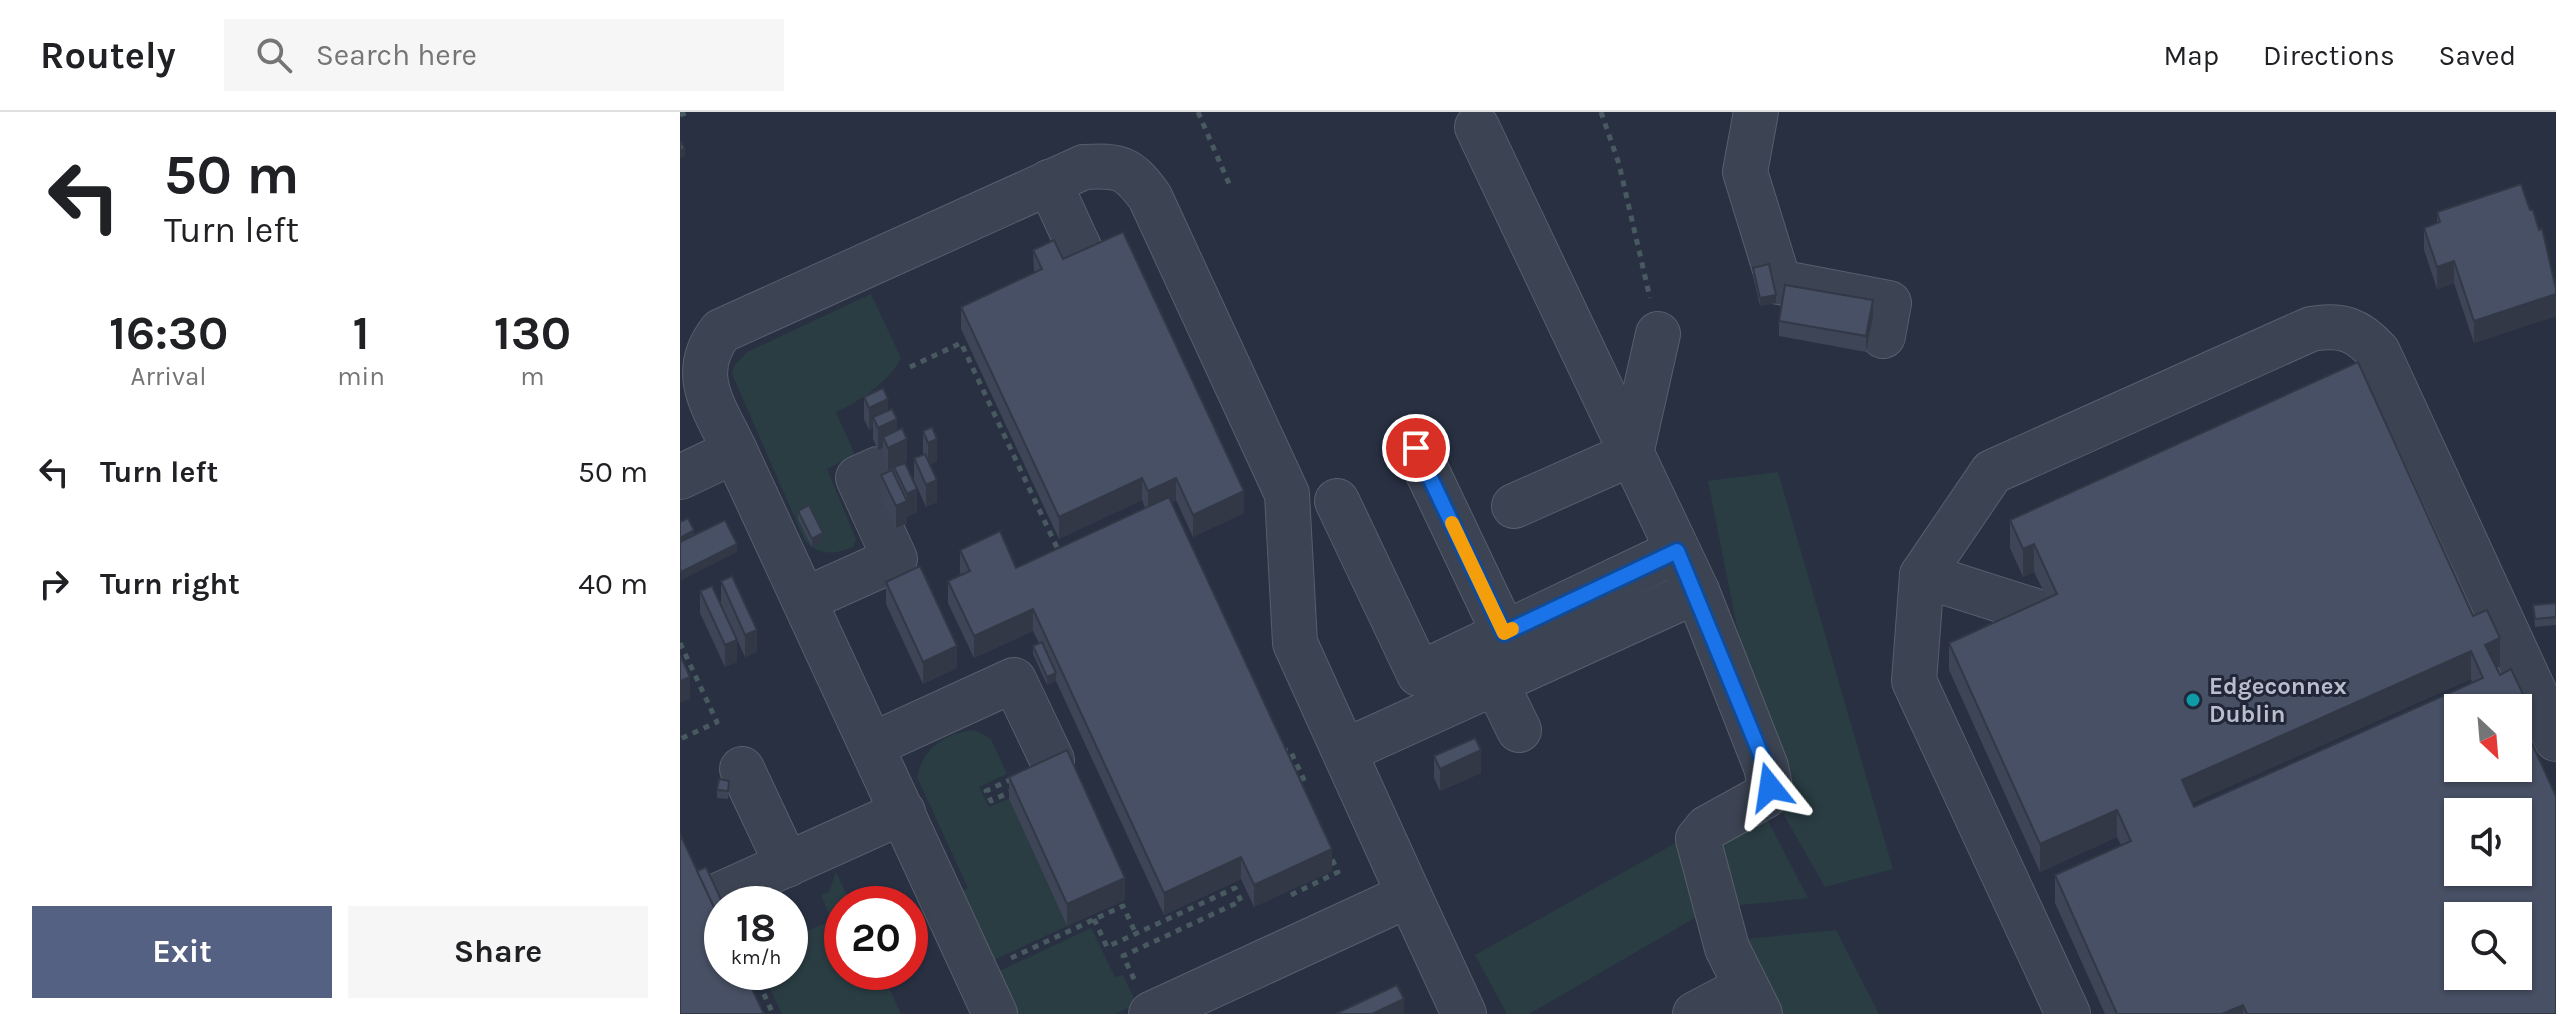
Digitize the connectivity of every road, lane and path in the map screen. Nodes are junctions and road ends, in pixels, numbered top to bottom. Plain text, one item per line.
1 (688, 112) edge
2 (1198, 112) edge
3 (1601, 112) edge
4 (1756, 112) edge
5 (680, 115) edge
6 (1477, 127) dead end
7 (1049, 182) junction
8 (1230, 186) dead end
9 (1088, 267) edge
10 (1658, 334) joint
11 (1883, 336) dead end
12 (910, 367) dead end
13 (1416, 448) dead end
14 (735, 451) junction
15 (1631, 454) junction
16 (878, 469) dead end
17 (680, 477) edge
18 (1337, 501) dead end
19 (1514, 506) dead end
20 (1677, 551) junction
21 (1060, 553) edge
22 (1922, 575) junction
23 (1697, 591) junction
24 (804, 600) junction
25 (2048, 615) edge
26 (1504, 633) junction
27 (680, 643) edge
28 (1496, 683) junction
29 (1519, 730) dead end
30 (680, 739) edge
31 (1277, 739) edge
32 (2556, 739) edge
33 (872, 745) junction
34 (1345, 751) junction
35 (1052, 760) edge
36 (742, 769) dead end
37 (1013, 778) edge
38 (1016, 790) edge
39 (1303, 799) edge
40 (903, 812) junction
41 (1328, 850) edge
42 (790, 884) junction
43 (777, 886) edge
44 (1291, 895) edge
45 (1409, 895) junction
46 (1094, 919) junction
47 (1136, 934) junction
48 (977, 974) junction
49 (762, 990) edge
50 (1753, 1000) edge
51 (773, 1014) edge
52 (995, 1014) edge
53 (1151, 1014) edge
54 (1464, 1014) edge
55 (1695, 1014) edge
56 (2068, 1014) edge

1 - 5 path
2 - 8 path
3 - 10 path
4 - 11 lane
6 - 15 lane
7 - 9 lane
7 - 14 lane
7 - 34 lane
10 - 15 lane
12 - 21 path
13 - 26 lane
14 - 17 lane
14 - 24 lane
15 - 19 lane
15 - 20 lane
16 - 24 lane
18 - 26 lane
20 - 23 lane
20 - 26 lane
22 - 25 lane
22 - 32 lane
22 - 56 lane
23 - 28 lane
23 - 50 lane
24 - 33 lane
27 - 30 path
28 - 29 lane
28 - 34 lane
31 - 39 path
33 - 35 lane
33 - 40 lane
34 - 45 lane
36 - 42 lane
37 - 38 path
40 - 42 lane
40 - 48 lane
41 - 44 path
42 - 43 lane
45 - 53 lane
45 - 54 lane
46 - 47 path
46 - 47 path
46 - 48 path
47 - 53 path
48 - 52 lane
49 - 51 path
50 - 55 lane

